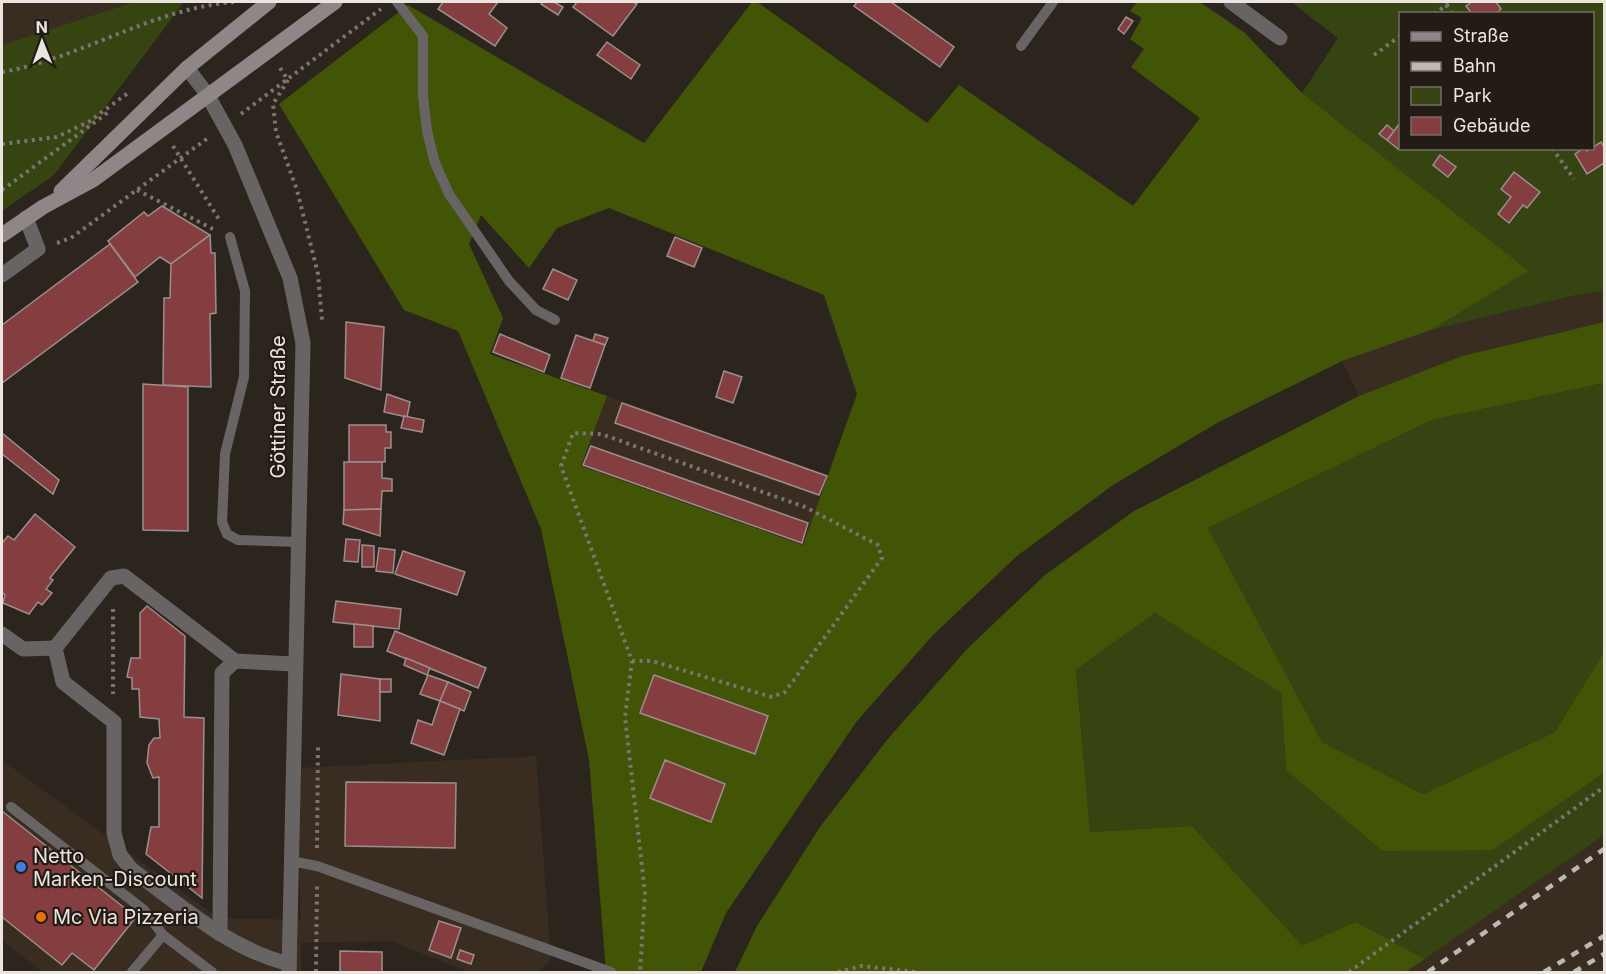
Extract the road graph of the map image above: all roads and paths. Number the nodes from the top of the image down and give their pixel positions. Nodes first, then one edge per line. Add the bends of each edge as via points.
1 (236, 2) edge
2 (269, 2) edge
3 (335, 2) edge
4 (397, 2) edge
5 (1053, 2) edge
6 (1231, 2) edge
7 (1451, 2) edge
8 (1446, 5) junction
9 (384, 7) dead end
10 (1437, 12) edge
11 (1451, 12) edge
12 (1399, 37) edge
13 (1280, 38) dead end
14 (1021, 46) dead end
15 (1374, 55) dead end
16 (187, 68) junction
17 (2, 72) edge
18 (288, 80) dead end
19 (207, 94) junction
20 (2, 144) edge
21 (1553, 150) edge
22 (1574, 180) dead end
23 (2, 190) edge
24 (137, 190) junction
25 (43, 207) junction
26 (26, 218) junction
27 (2, 235) edge
28 (230, 237) junction
29 (38, 249) junction
30 (2, 275) edge
31 (555, 320) dead end
32 (297, 542) junction
33 (111, 578) junction
34 (3, 635) edge
35 (55, 648) junction
36 (235, 661) junction
37 (632, 661) junction
38 (294, 664) junction
39 (114, 722) junction
40 (1605, 787) edge
41 (11, 807) dead end
42 (291, 861) junction
43 (163, 934) junction
44 (220, 934) junction
45 (289, 968) edge
46 (132, 972) edge
47 (212, 972) edge
48 (611, 972) edge
49 (640, 972) edge
50 (838, 972) edge
51 (916, 972) edge
52 (1349, 972) edge

1 - 17 path via 210,4 148,22 35,66
2 - 16 main road
3 - 19 main road
4 - 31 lane via 423,36 427,130 435,163 449,194 509,281 536,310
5 - 14 lane
6 - 13 street
7 - 8 path
8 - 10 path
8 - 11 path
9 - 18 path
12 - 15 path
16 - 19 street, Göttiner Straße
16 - 25 main road
19 - 25 main road via 93,180
19 - 32 street, Göttiner Straße via 235,145 290,278 303,343
20 - 23 path via 57,136 90,121 130,94
21 - 22 path
24 - 28 path
24 - 28 path via 180,156
24 - 29 path via 71,238
25 - 26 main road
26 - 27 main road
26 - 29 street
28 - 32 lane via 245,291 244,377 225,454 222,522 228,534 238,540
29 - 30 street
32 - 38 street, Göttiner Straße
33 - 35 street
33 - 36 street via 124,576
33 - 39 path
34 - 35 street via 24,650
35 - 39 street via 63,682
36 - 38 street
36 - 44 street via 222,673
37 - 37 path via 652,661 772,697 785,692 882,558 878,544 805,507 601,434 573,433 561,466
37 - 49 path via 625,717 645,892
38 - 42 street, Göttiner Straße
39 - 44 street, Göttiner Straße via 114,833 120,855 131,869
40 - 52 path
41 - 43 lane via 144,910
42 - 45 street, Göttiner Straße
42 - 48 lane via 317,866
43 - 46 lane
43 - 47 lane
44 - 45 street, Göttiner Straße
50 - 51 path via 862,966

